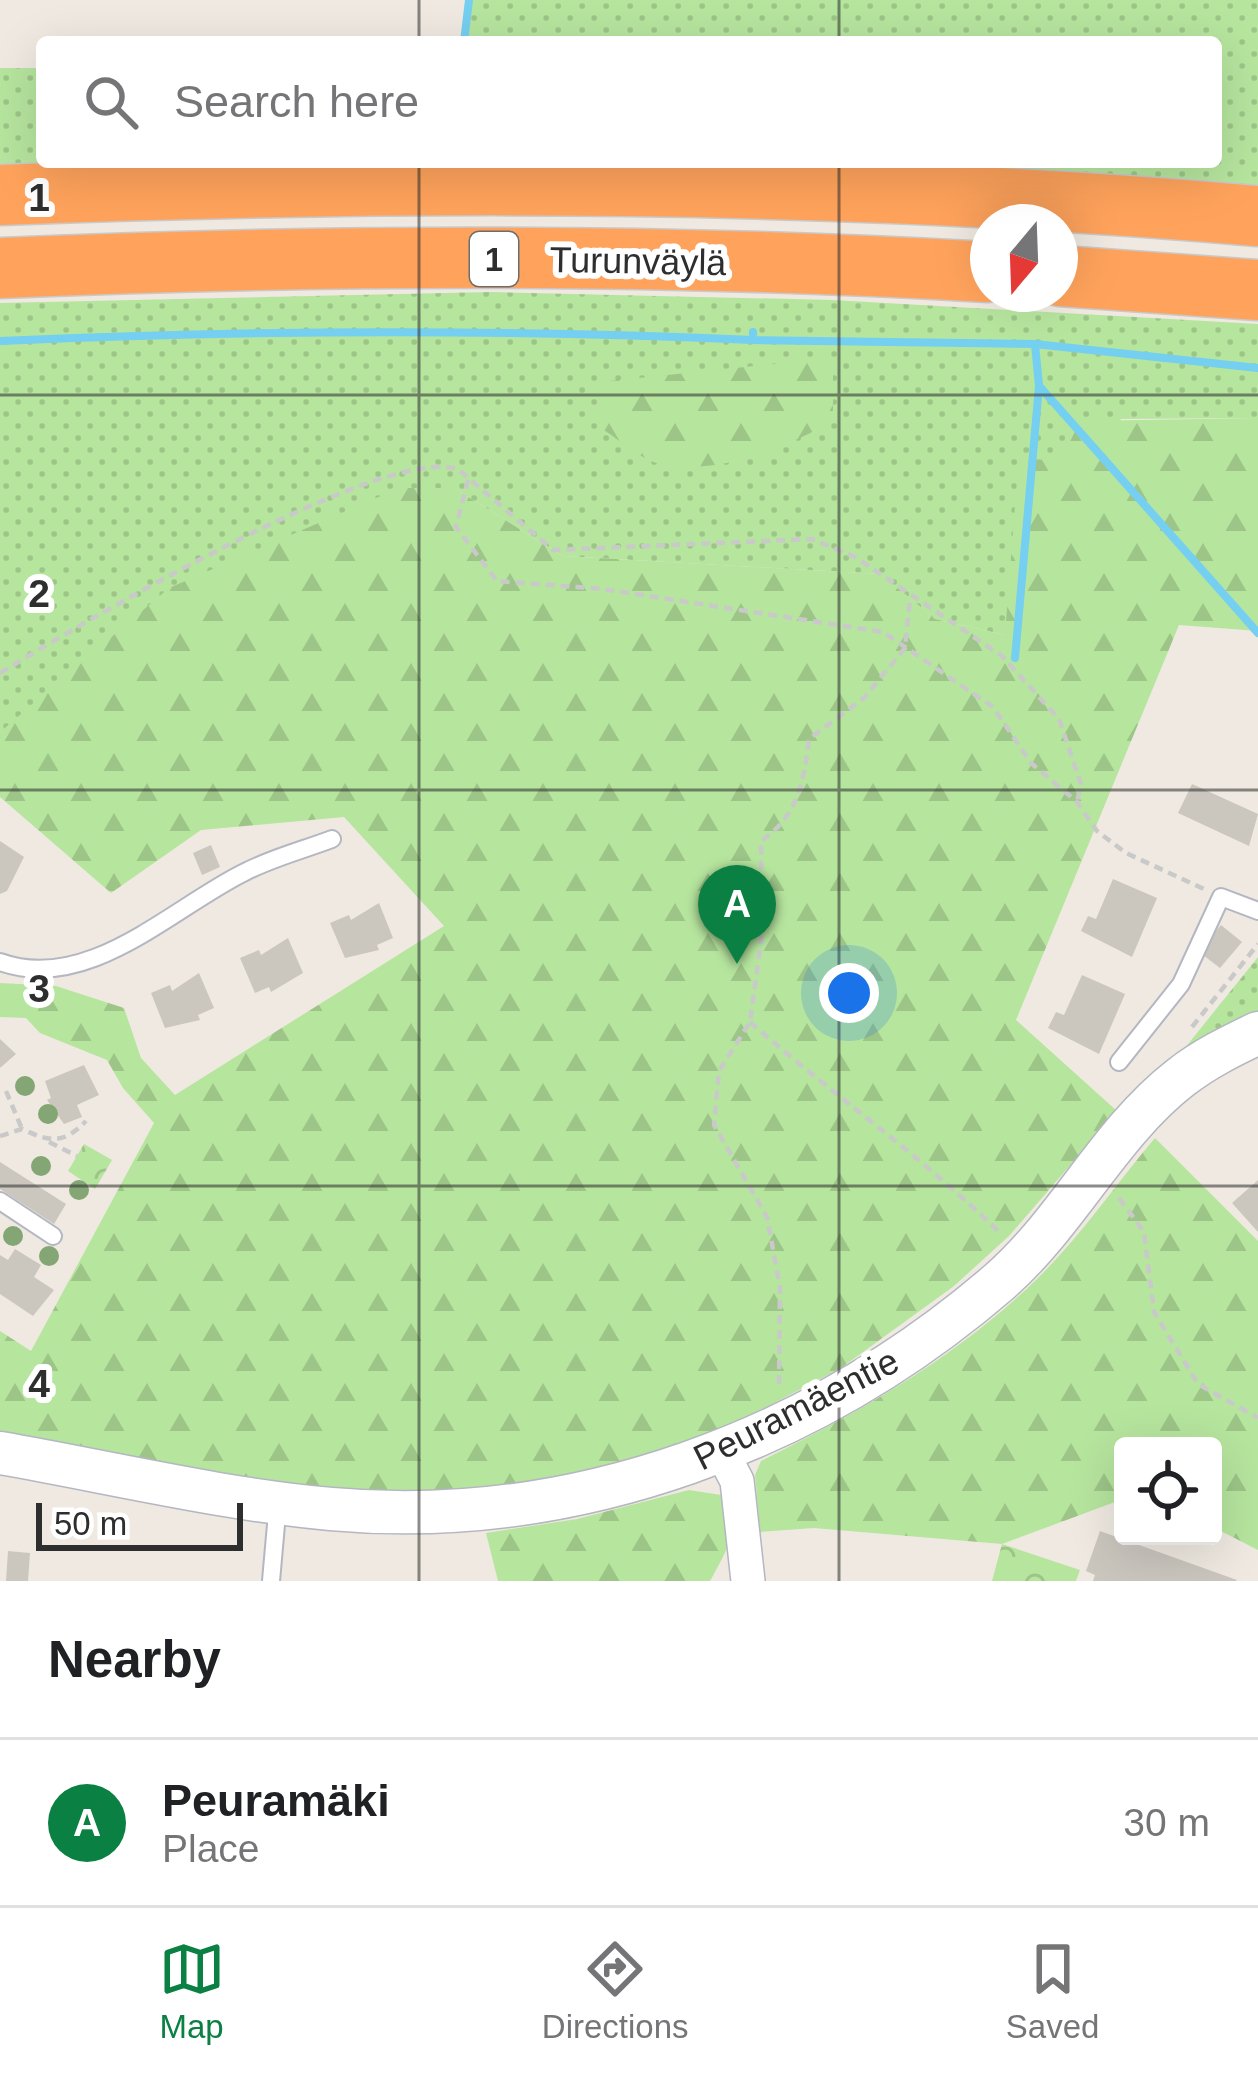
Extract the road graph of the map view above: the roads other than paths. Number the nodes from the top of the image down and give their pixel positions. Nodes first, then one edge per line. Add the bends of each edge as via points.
1 (0, 195) edge
2 (1258, 216) edge
3 (0, 268) edge
4 (970, 272) edge
5 (1078, 277) edge
6 (1258, 290) edge
7 (332, 839) dead end
8 (1258, 911) edge
9 (0, 962) edge
10 (1258, 1033) edge
11 (1119, 1062) dead end
12 (0, 1201) edge
13 (52, 1236) dead end
14 (0, 1453) edge
15 (723, 1454) junction
16 (278, 1502) junction
17 (271, 1581) edge
18 (748, 1581) edge

1 - 2 highway, Turunväylä / 1 via 291,185 724,189
3 - 4 highway, Turunväylä / 1 via 289,258
5 - 6 highway
7 - 9 lane via 245,872 89,959 44,968
8 - 11 lane via 1221,897 1181,984
10 - 15 street, Peuramäentie via 1177,1080 1004,1278 934,1336
12 - 13 lane
14 - 16 street, Peuramäentie
15 - 16 street, Peuramäentie via 501,1506 384,1511
15 - 18 street via 737,1481
16 - 17 lane

